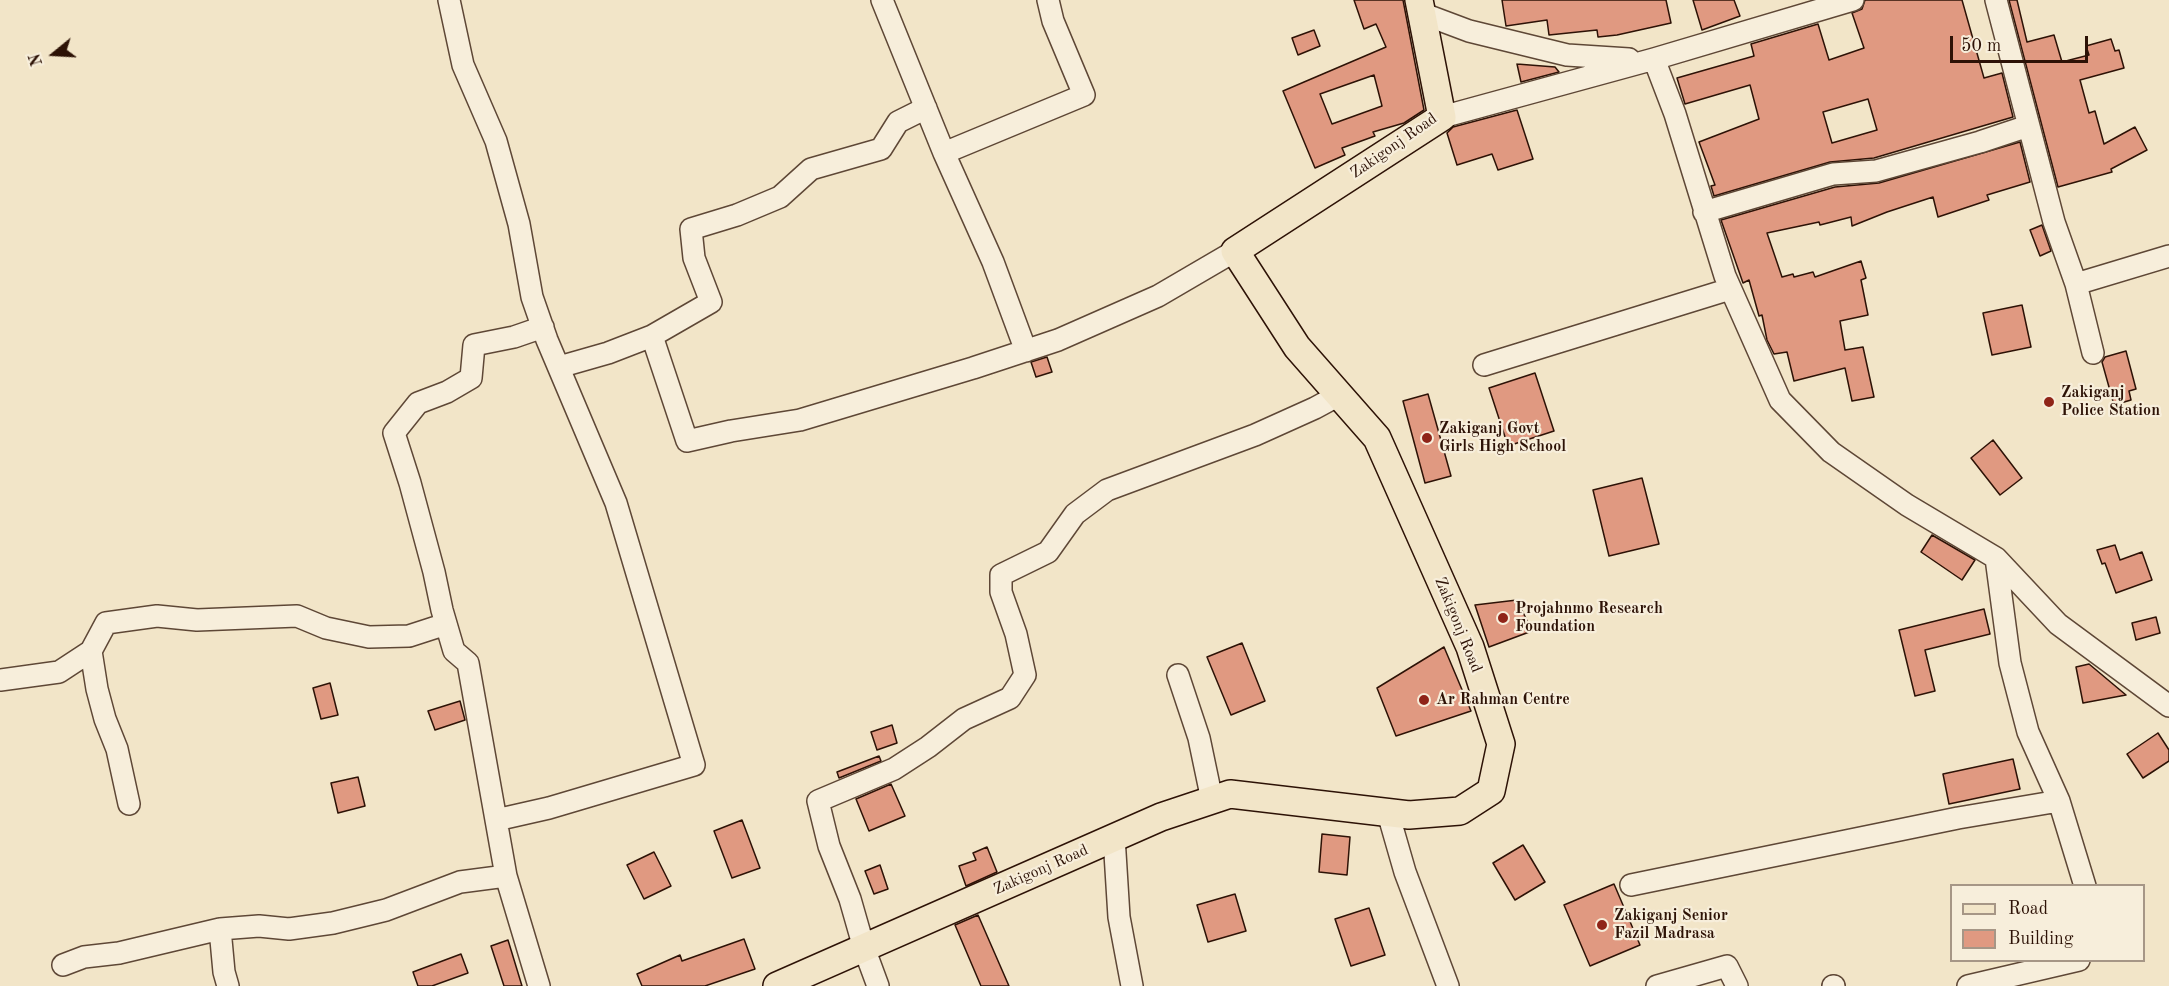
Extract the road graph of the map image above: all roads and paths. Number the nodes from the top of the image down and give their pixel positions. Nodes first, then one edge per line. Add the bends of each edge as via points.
1 (449, 0) edge
2 (882, 0) edge
3 (1048, 0) edge
4 (1853, 0) edge
5 (1996, 0) edge
6 (1420, 6) edge
7 (1654, 59) junction
8 (926, 108) junction
9 (1442, 117) junction
10 (2028, 126) junction
11 (944, 153) junction
12 (1704, 212) junction
13 (1235, 251) junction
14 (2169, 256) edge
15 (2076, 284) junction
16 (1730, 289) junction
17 (543, 327) junction
18 (652, 336) junction
19 (1026, 351) junction
20 (2093, 353) dead end
21 (1484, 365) dead end
22 (559, 367) junction
23 (1339, 395) junction
24 (1996, 558) junction
25 (446, 624) junction
26 (91, 651) junction
27 (1178, 675) dead end
28 (0, 680) edge
29 (2169, 706) edge
30 (1212, 800) junction
31 (2059, 801) junction
32 (129, 804) dead end
33 (1388, 813) junction
34 (496, 820) junction
35 (1114, 837) junction
36 (506, 876) junction
37 (2085, 884) edge
38 (1631, 885) dead end
39 (220, 929) junction
40 (864, 948) junction
41 (2070, 962) edge
42 (63, 965) dead end
43 (228, 986) edge
44 (539, 986) edge
45 (777, 986) edge
46 (878, 986) edge
47 (1131, 986) edge
48 (1448, 986) edge
49 (1657, 986) edge
50 (1737, 986) edge
51 (1968, 986) edge

1 - 17 street via 463,65 496,141 519,225 532,297
2 - 8 street
3 - 11 street via 1084,95
4 - 7 street
5 - 10 street
6 - 7 street via 1469,31 1567,55
6 - 9 main road, Zakigonj Road
7 - 9 street
7 - 12 street
8 - 11 street
8 - 18 street via 898,122 881,149 811,169 780,197 691,229 694,258 711,302
9 - 13 main road, Zakigonj Road
10 - 12 street via 1876,171 1833,174
10 - 15 street via 2054,222
11 - 19 street via 993,262
12 - 16 street
13 - 19 street via 1158,296
13 - 23 main road, Zakigonj Road via 1297,347
14 - 15 street
15 - 20 street
16 - 21 street
16 - 24 street via 1787,408 1831,452 1907,505
17 - 22 street
17 - 25 street via 474,345 471,378 418,404 394,433
18 - 19 street via 687,441 800,420
18 - 22 street
22 - 34 street via 616,503 694,765
23 - 33 main road, Zakigonj Road via 1377,438 1470,647 1501,744 1491,791 1460,811
23 - 40 street via 1255,435 1107,490 1076,514 1048,552 1001,575 1025,675 1010,698 964,719 894,769 818,801
24 - 29 street via 2058,624
24 - 31 street via 2010,663 2028,732
25 - 26 street via 409,636 369,637 326,628 297,616 197,620 157,616 106,623
25 - 34 street via 454,651 468,663
26 - 28 street via 59,672
26 - 32 street via 97,689 117,749
27 - 30 street via 1199,738
30 - 33 main road, Zakigonj Road via 1230,794
30 - 35 main road, Zakigonj Road
31 - 37 street
31 - 38 street
33 - 48 street via 1405,872
34 - 36 street
35 - 40 main road, Zakigonj Road
35 - 47 street via 1119,917
36 - 39 street via 460,882 386,910 333,923 289,929
36 - 44 street
39 - 42 street via 119,953 84,957
39 - 43 street
40 - 45 main road, Zakigonj Road
40 - 46 street
41 - 51 street
49 - 50 street via 1727,966

